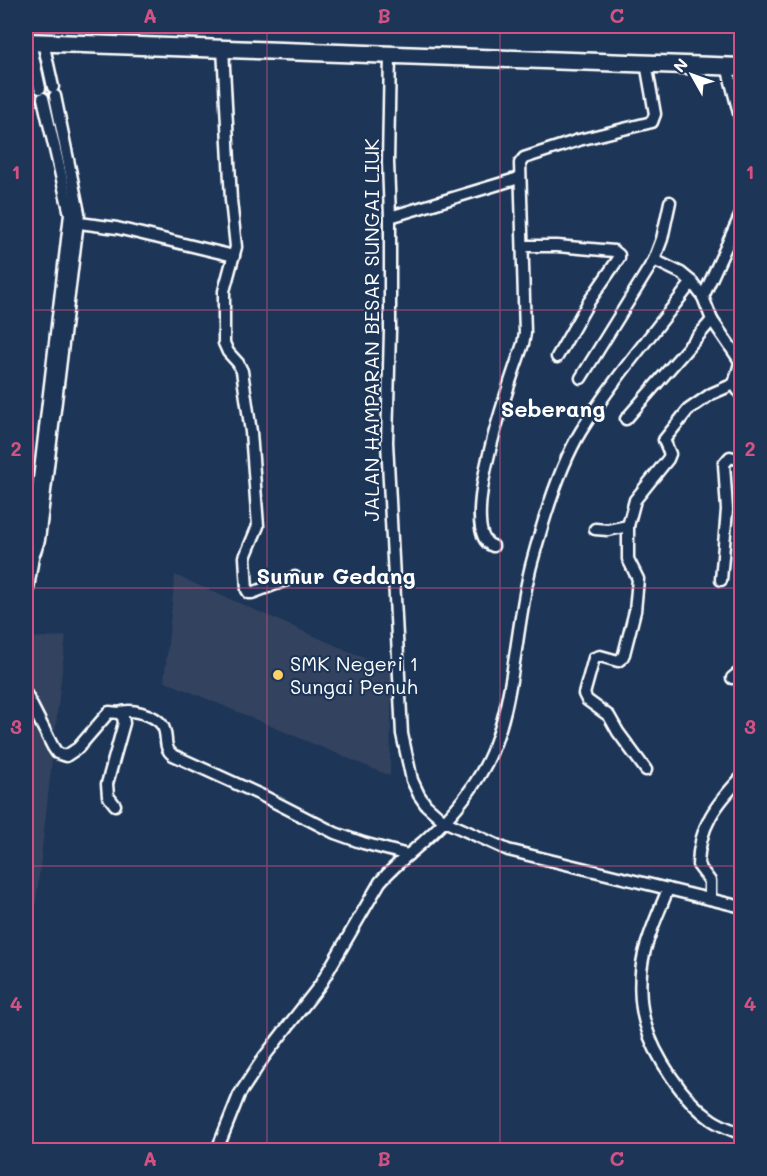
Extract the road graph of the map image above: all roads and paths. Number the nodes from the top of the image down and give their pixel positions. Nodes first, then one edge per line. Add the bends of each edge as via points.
1 (33, 42) edge
2 (224, 48) junction
3 (390, 55) junction
4 (646, 63) junction
5 (734, 67) edge
6 (741, 125) edge
7 (519, 178) junction
8 (670, 202) dead end
9 (741, 212) edge
10 (390, 217) junction
11 (74, 222) junction
12 (523, 246) junction
13 (234, 256) junction
14 (654, 260) junction
15 (692, 282) junction
16 (703, 297) junction
17 (712, 321) junction
18 (557, 357) dead end
19 (581, 378) dead end
20 (734, 384) junction
21 (741, 396) edge
22 (626, 419) dead end
23 (738, 458) edge
24 (628, 526) junction
25 (595, 529) dead end
26 (493, 546) dead end
27 (295, 578) dead end
28 (721, 580) dead end
29 (26, 601) edge
30 (741, 670) edge
31 (732, 678) dead end
32 (26, 694) edge
33 (119, 713) junction
34 (646, 770) dead end
35 (741, 777) edge
36 (115, 805) dead end
37 (444, 821) junction
38 (408, 855) junction
39 (668, 889) junction
40 (710, 899) junction
41 (741, 907) edge
42 (741, 1134) edge
43 (216, 1150) edge

1 - 2 highway
1 - 11 street via 41,93
1 - 11 street via 54,91 77,199
2 - 3 highway
2 - 13 street
3 - 4 highway
3 - 10 street, JALAN HAMPARAN BESAR SUNGAI LIUK
4 - 5 highway
4 - 7 street via 655,114 652,122 524,158 519,163
5 - 6 street
7 - 10 street
7 - 12 street
8 - 14 street
9 - 16 street
10 - 37 street, JALAN HAMPARAN BESAR SUNGAI LIUK via 387,442 402,734 419,795
11 - 13 street
11 - 29 street
12 - 18 street via 614,251 619,255
12 - 26 street via 524,338 496,422 480,494 483,538
13 - 27 street via 224,291 224,343 242,371 258,526 245,557 247,591 252,593
14 - 15 street
14 - 19 street
15 - 16 street
15 - 37 street via 580,432 531,564 502,721 493,749 482,772
16 - 17 street
17 - 20 street via 740,363
17 - 22 street
20 - 21 street
20 - 24 street via 688,410 664,440 670,454 635,500
23 - 28 street via 724,464 727,510
24 - 25 street
24 - 34 street via 628,559 638,579 624,654 618,660 594,658 584,694 609,716
30 - 31 street
32 - 33 street via 53,747 62,756 78,748 109,712
33 - 36 street via 124,723 106,791
33 - 38 street via 134,710 158,722 173,755 335,833
35 - 40 street via 713,811 700,841 698,865 710,881
37 - 38 street
37 - 39 street, JALAN HAMPARAN BESAR SUNGAI LIUK via 508,850
38 - 43 street via 380,882 320,985 252,1074
39 - 40 street, JALAN HAMPARAN BESAR SUNGAI LIUK
39 - 42 street via 644,953 644,1022 682,1091 703,1113
40 - 41 street, JALAN HAMPARAN BESAR SUNGAI LIUK

